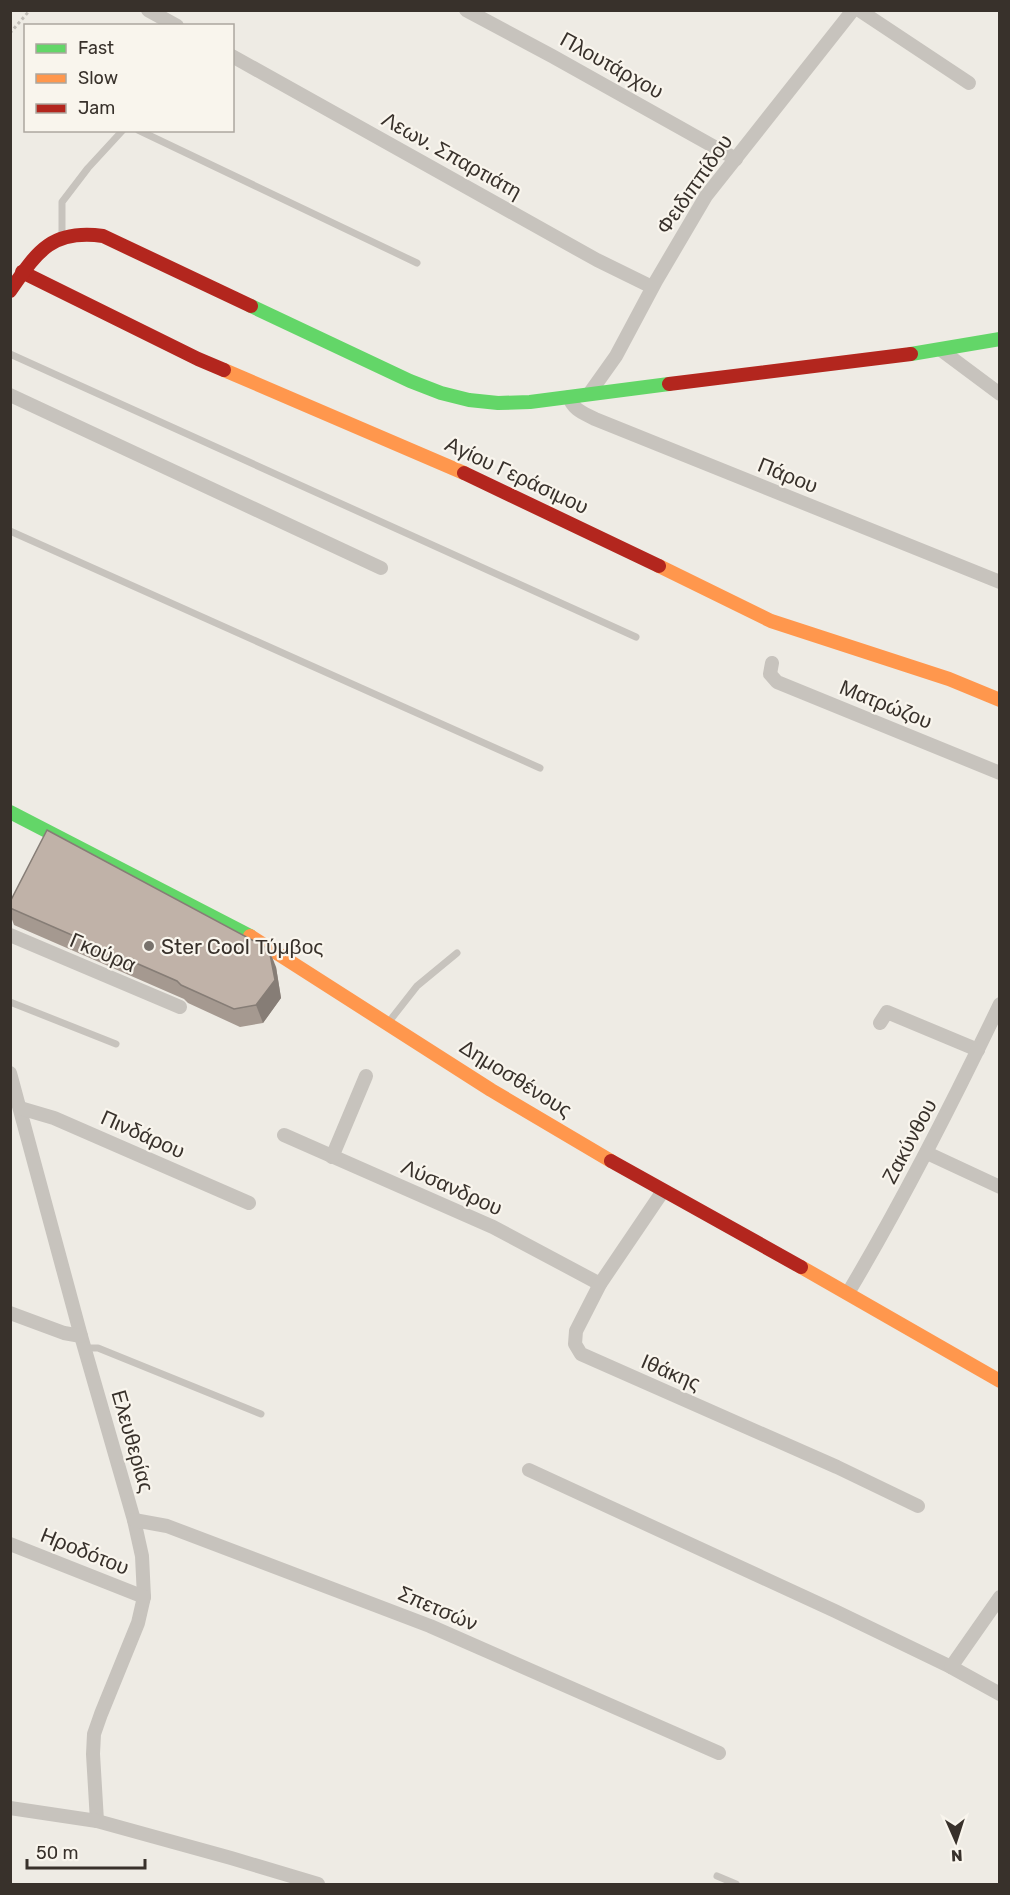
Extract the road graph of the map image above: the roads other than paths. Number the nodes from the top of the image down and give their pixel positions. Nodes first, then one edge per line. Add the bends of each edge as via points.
1 (148, 10) edge
2 (466, 10) edge
3 (860, 10) edge
4 (852, 11) edge
5 (173, 24) edge
6 (234, 57) edge
7 (969, 82) dead end
8 (121, 132) edge
9 (142, 132) edge
10 (736, 159) junction
11 (63, 238) junction
12 (417, 262) dead end
13 (15, 281) edge
14 (652, 287) junction
15 (999, 339) edge
16 (941, 350) junction
17 (10, 354) edge
18 (999, 393) edge
19 (589, 394) junction
20 (10, 395) edge
21 (569, 397) junction
22 (10, 531) edge
23 (381, 568) dead end
24 (999, 582) edge
25 (636, 637) dead end
26 (771, 663) dead end
27 (999, 700) edge
28 (540, 768) dead end
29 (999, 773) edge
30 (10, 812) edge
31 (10, 935) edge
32 (458, 953) dead end
33 (10, 1002) edge
34 (999, 1004) edge
35 (180, 1007) dead end
36 (388, 1023) junction
37 (880, 1023) dead end
38 (116, 1044) dead end
39 (978, 1050) junction
40 (10, 1073) edge
41 (366, 1076) dead end
42 (20, 1108) junction
43 (284, 1135) dead end
44 (927, 1153) junction
45 (332, 1157) junction
46 (999, 1187) edge
47 (663, 1191) junction
48 (249, 1203) dead end
49 (600, 1284) junction
50 (848, 1293) junction
51 (10, 1313) edge
52 (82, 1342) junction
53 (999, 1381) edge
54 (261, 1414) dead end
55 (529, 1470) dead end
56 (918, 1506) dead end
57 (134, 1520) junction
58 (10, 1544) edge
59 (144, 1597) junction
60 (999, 1597) edge
61 (951, 1667) junction
62 (999, 1694) edge
63 (719, 1753) dead end
64 (10, 1808) edge
65 (97, 1821) junction
66 (717, 1876) dead end
67 (318, 1884) edge
68 (736, 1884) edge

1 - 5 street
2 - 10 street, Πλουτάρχου
3 - 7 street
4 - 10 street, Φειδιππίδου
6 - 14 street, Λεων. Σπαρτιάτη
8 - 11 lane via 61,203
9 - 12 lane
10 - 14 street, Φειδιππίδου via 706,196
11 - 13 street via 41,250
11 - 21 street via 89,234 112,239 453,398 500,403
13 - 27 street, Αγίου Γεράσιμου via 86,306 198,359 468,475 771,621 949,679
14 - 19 street, Φειδιππίδου via 616,356
15 - 16 street
16 - 18 street
16 - 19 street
17 - 25 lane
19 - 21 street
20 - 23 street
21 - 24 street, Πάρου via 578,410 595,419
22 - 28 lane
26 - 29 street, Ματρώζου via 770,674 777,682
30 - 36 street, Δημοσθένους via 259,941
31 - 35 street, Γκούρα
32 - 36 lane via 417,986
33 - 38 lane
34 - 39 street, Ζακύνθου
36 - 47 street, Δημοσθένους via 491,1090
37 - 39 street via 887,1012
39 - 44 street, Ζακύνθου
40 - 42 street, Ελευθερίας
41 - 45 street
42 - 48 street, Πινδάρου via 54,1118
42 - 52 street, Ελευθερίας
43 - 45 street, Λύσανδρου
44 - 46 street
44 - 50 street, Ζακύνθου
45 - 49 street, Λύσανδρου via 494,1227
47 - 49 street, Ιθάκης
47 - 50 street, Δημοσθένους
49 - 56 street, Ιθάκης via 576,1331 575,1344 581,1354
50 - 53 street, Δημοσθένους
51 - 52 street
52 - 54 lane
52 - 57 street, Ελευθερίας
55 - 61 street
57 - 59 street, Ελευθερίας via 142,1556
57 - 63 street, Σπετσών via 167,1526 430,1626
58 - 59 street, Ηροδότου
59 - 65 street, Ελευθερίας via 138,1623 94,1734
60 - 61 street
61 - 62 street
64 - 65 street
65 - 67 street
66 - 68 lane

